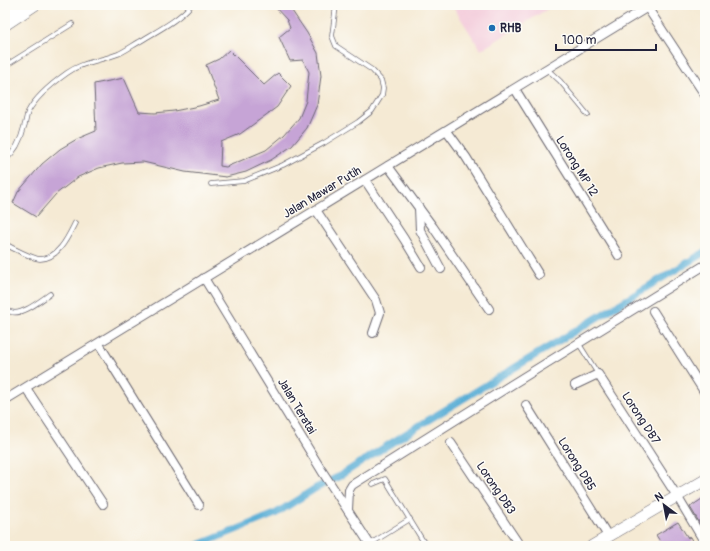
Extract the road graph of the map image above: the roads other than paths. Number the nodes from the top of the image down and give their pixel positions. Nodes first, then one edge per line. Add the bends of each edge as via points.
1 (19, 5) edge
2 (35, 5) edge
3 (191, 5) edge
4 (336, 5) edge
5 (649, 6) edge
6 (5, 14) edge
7 (72, 24) dead end
8 (5, 25) edge
9 (5, 66) edge
10 (547, 69) junction
11 (514, 89) junction
12 (705, 94) edge
13 (588, 115) dead end
14 (447, 130) junction
15 (5, 160) edge
16 (388, 166) junction
17 (365, 180) junction
18 (211, 184) dead end
19 (419, 208) junction
20 (316, 210) junction
21 (75, 223) dead end
22 (5, 244) edge
23 (618, 256) dead end
24 (705, 265) edge
25 (421, 267) dead end
26 (440, 269) dead end
27 (538, 275) dead end
28 (204, 278) junction
29 (50, 294) dead end
30 (5, 309) edge
31 (489, 309) dead end
32 (653, 311) dead end
33 (373, 333) dead end
34 (99, 344) junction
35 (579, 344) junction
36 (598, 374) junction
37 (576, 385) dead end
38 (26, 388) junction
39 (705, 393) edge
40 (5, 400) edge
41 (526, 406) dead end
42 (451, 443) dead end
43 (705, 480) edge
44 (373, 484) dead end
45 (677, 496) junction
46 (103, 504) dead end
47 (199, 505) dead end
48 (348, 510) junction
49 (410, 519) junction
50 (608, 536) junction
51 (705, 542) edge
52 (371, 545) edge
53 (426, 546) edge
54 (520, 546) edge
55 (592, 546) edge

1 - 6 street
2 - 8 street
3 - 15 lane via 164,26 119,54 79,66 57,82 35,101 28,113 17,147
4 - 18 lane via 332,36 336,46 372,70 381,80 382,95 372,111 358,122 283,165 244,181
5 - 10 street, Jalan Mawar Putih
5 - 12 street
7 - 9 lane
10 - 11 street, Jalan Mawar Putih
10 - 13 lane
11 - 14 street, Jalan Mawar Putih
11 - 23 street, Lorong MP 12
14 - 16 street, Jalan Mawar Putih
14 - 27 street via 471,164
16 - 17 street, Jalan Mawar Putih
16 - 19 street
17 - 20 street, Jalan Mawar Putih
17 - 25 street
19 - 26 street via 420,230
19 - 31 street
20 - 28 street, Jalan Mawar Putih
20 - 33 street via 376,300 380,313
21 - 22 lane via 66,240 50,257 38,260
24 - 35 street
28 - 34 street, Jalan Mawar Putih
28 - 48 street, Jalan Teratai
29 - 30 lane via 18,313 11,313
32 - 39 street
34 - 38 street, Jalan Mawar Putih
34 - 47 street
35 - 36 lane
35 - 48 street via 352,485 349,490
36 - 37 street
36 - 45 street, Lorong DB7
38 - 40 street, Jalan Mawar Putih
38 - 46 street
41 - 50 street, Lorong DB5
42 - 54 street, Lorong DB3
43 - 45 street
44 - 49 lane via 385,479
45 - 50 street
45 - 51 street, Lorong DB7
48 - 52 street, Jalan Teratai
49 - 52 lane
49 - 53 lane
50 - 55 street

